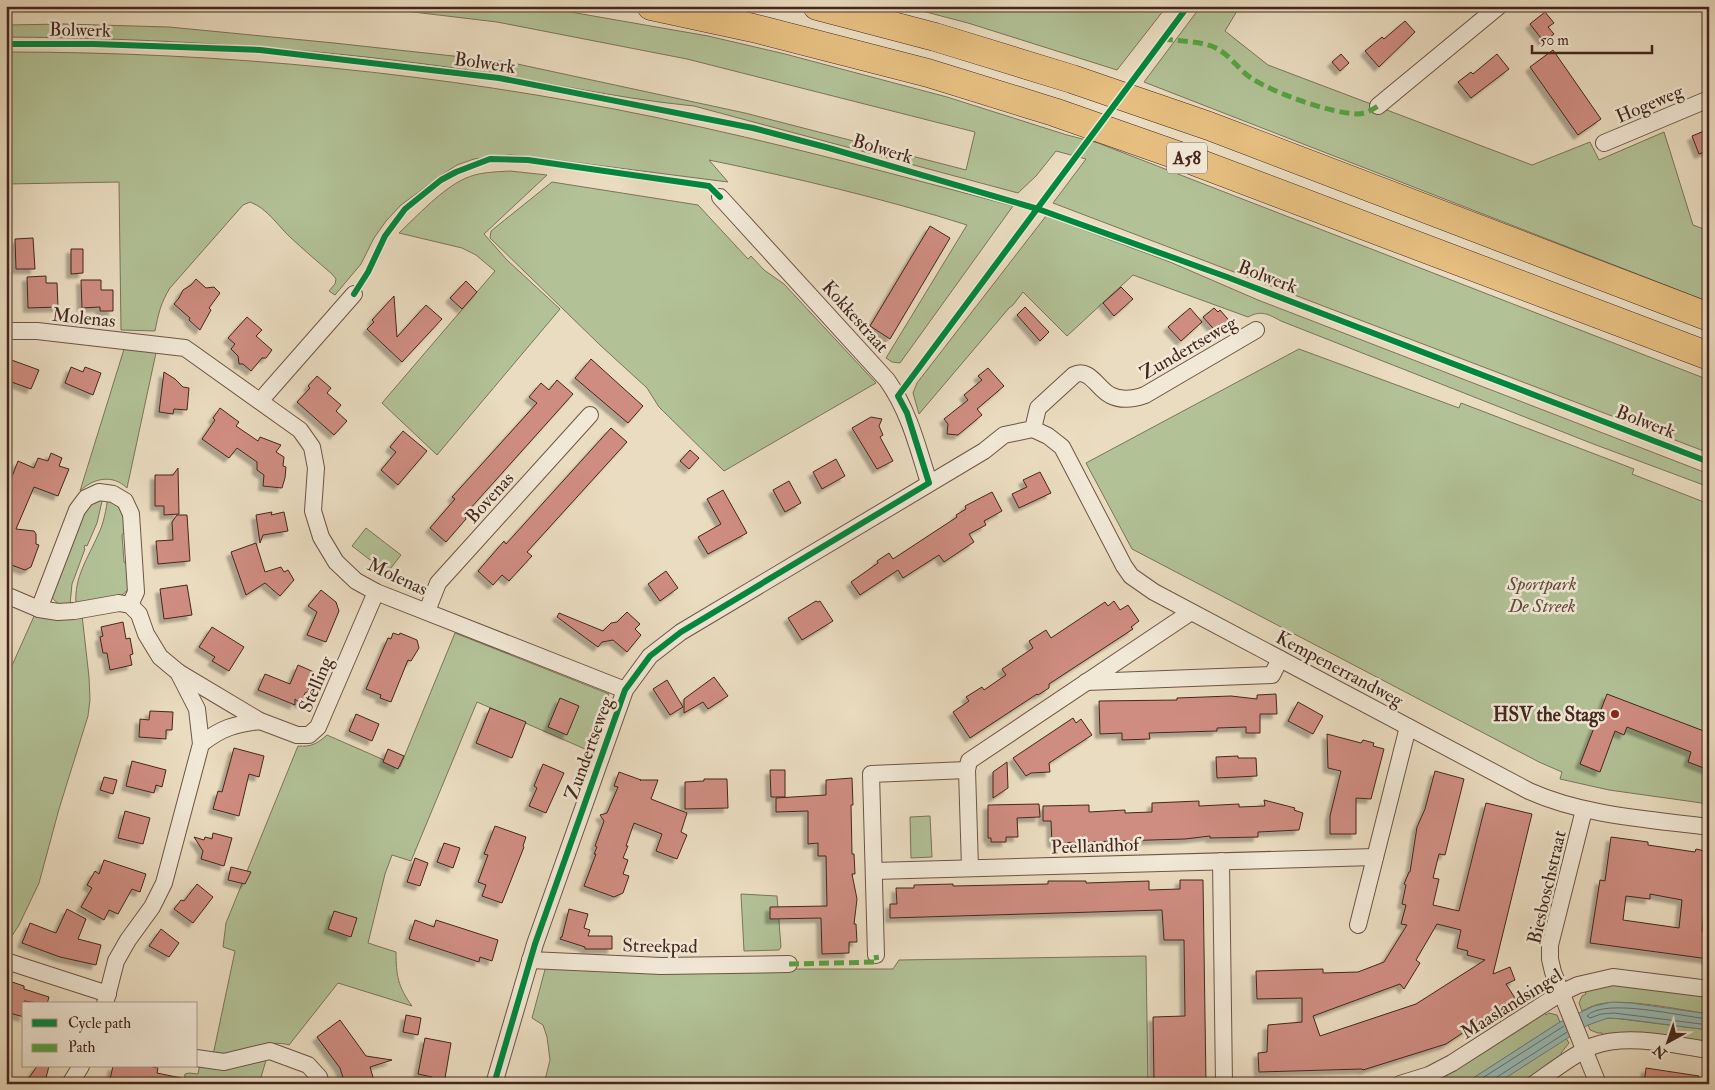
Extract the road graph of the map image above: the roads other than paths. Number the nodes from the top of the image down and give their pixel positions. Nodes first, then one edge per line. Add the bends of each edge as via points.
1 (651, 6) edge
2 (817, 6) edge
3 (1499, 6) edge
4 (1709, 99) edge
5 (1378, 106) dead end
6 (1604, 143) dead end
7 (720, 197) dead end
8 (354, 294) dead end
9 (1709, 318) edge
10 (1256, 330) dead end
11 (6, 332) edge
12 (1709, 356) edge
13 (260, 401) junction
14 (590, 415) dead end
15 (1033, 429) junction
16 (929, 483) junction
17 (376, 592) junction
18 (6, 595) edge
19 (130, 605) junction
20 (39, 609) junction
21 (427, 611) junction
22 (1191, 612) junction
23 (1280, 659) junction
24 (178, 672) junction
25 (1086, 682) junction
26 (625, 690) junction
27 (260, 720) junction
28 (1408, 727) junction
29 (201, 744) junction
30 (967, 770) junction
31 (1584, 810) junction
32 (1709, 828) edge
33 (1375, 857) junction
34 (1221, 861) junction
35 (970, 868) junction
36 (874, 871) junction
37 (1358, 925) dead end
38 (876, 955) dead end
39 (530, 960) junction
40 (6, 961) edge
41 (789, 964) dead end
42 (1709, 989) edge
43 (1561, 993) junction
44 (107, 999) edge
45 (1582, 1044) junction
46 (1709, 1050) edge
47 (198, 1058) edge
48 (80, 1068) edge
49 (70, 1084) edge
50 (321, 1084) edge
51 (494, 1084) edge
52 (1224, 1084) edge
53 (1400, 1084) edge
54 (1534, 1084) edge
55 (1598, 1084) edge

1 - 12 highway, A58 via 753,28 928,73 1054,112 1188,159
2 - 9 highway, A58 via 935,37 1090,85 1218,130
3 - 5 street
4 - 6 street, Hogeweg
7 - 16 street, Kokkestraat via 893,388 907,413
8 - 13 street
10 - 15 street, Zundertseweg via 1136,398 1109,394 1084,373 1078,373 1038,408
11 - 13 street, Molenas via 37,331 185,348
13 - 17 street, Molenas via 300,430 312,447 316,468 313,511 321,537 336,562 356,581
14 - 21 street, Bovenas via 438,584
15 - 16 street, Zundertseweg via 1004,435 984,451
15 - 22 street, Kempenerrandweg via 1062,447 1131,576
16 - 26 street, Zundertseweg via 681,632 650,656
17 - 21 street, Molenas
17 - 27 street, Stelling via 318,727 309,735 297,736
18 - 20 street
19 - 20 street via 119,603 58,612
19 - 20 street via 136,592 131,514 125,501 113,494 99,492 86,498 77,510
19 - 24 street, Stelling via 139,614 160,657
21 - 26 street, Molenas
22 - 23 street, Kempenerrandweg
22 - 25 street
23 - 25 street via 1272,676
23 - 28 street, Kempenerrandweg
24 - 27 street, Stelling
24 - 29 street, Stelling via 197,710
25 - 30 street via 976,756
26 - 39 street, Zundertseweg
27 - 29 street via 234,724 214,733
28 - 31 street, Kempenerrandweg via 1529,791
28 - 33 street
29 - 44 street via 164,883 116,961
30 - 35 street
30 - 36 street via 871,774
31 - 32 street, Kempenerrandweg
31 - 43 street, Biesboschstraat via 1550,945 1551,966
33 - 34 street, Peellandhof
33 - 37 street
34 - 35 street, Peellandhof
34 - 52 street
35 - 36 street, Peellandhof
36 - 38 street
39 - 41 street, Streekpad via 661,966
39 - 51 street, Zundertseweg
40 - 44 street
42 - 43 street, Maaslandsingel via 1614,977 1578,985
43 - 45 street, Biesboschstraat
43 - 53 street, Maaslandsingel via 1452,1063 1429,1075
45 - 46 street via 1639,1040
45 - 54 street
45 - 55 street, Biesboschstraat
47 - 50 street via 224,1062 270,1051 308,1065
48 - 49 street

